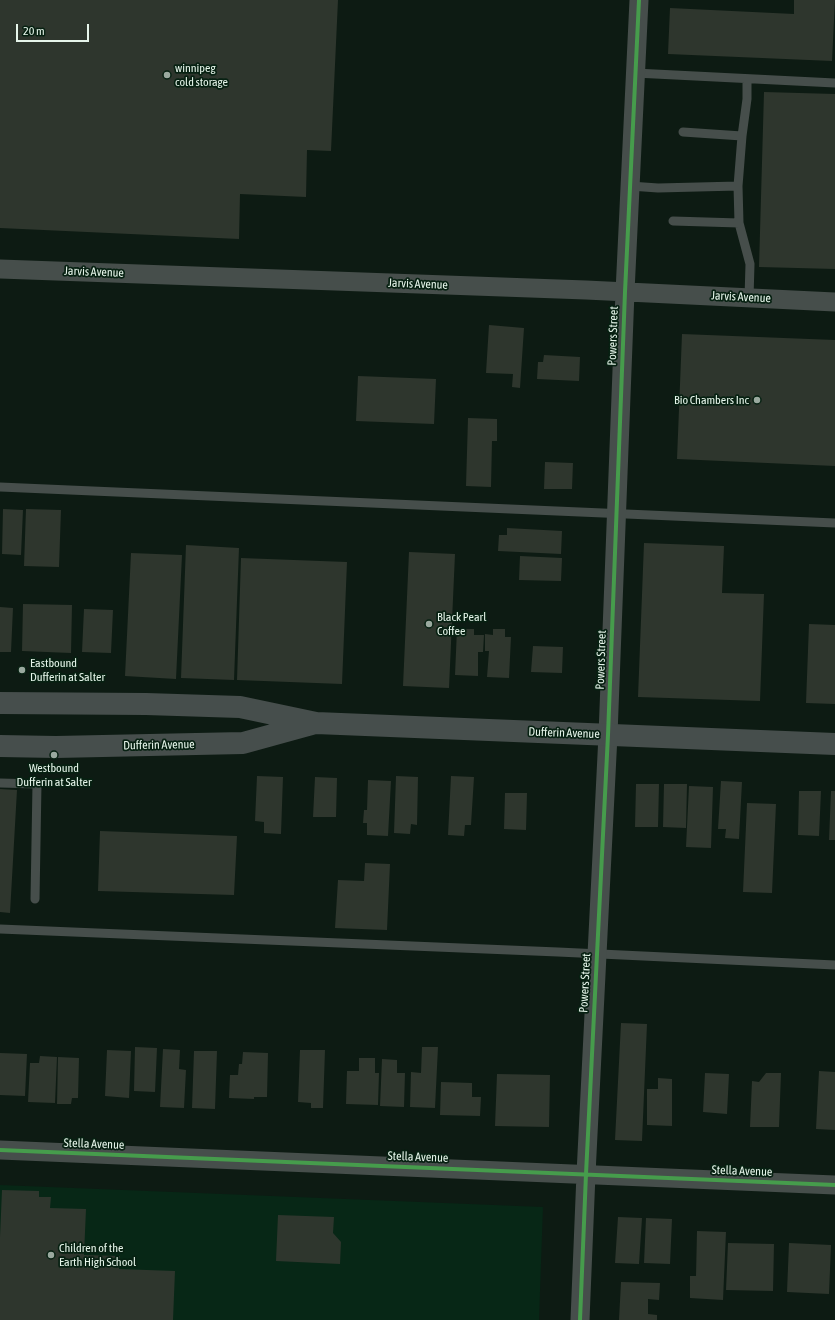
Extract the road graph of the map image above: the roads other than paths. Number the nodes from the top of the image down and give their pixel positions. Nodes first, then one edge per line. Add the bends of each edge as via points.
1 (639, 0) edge
2 (635, 73) junction
3 (747, 80) junction
4 (835, 83) edge
5 (683, 132) dead end
6 (742, 136) junction
7 (630, 186) junction
8 (738, 186) junction
9 (672, 221) dead end
10 (739, 223) junction
11 (0, 269) edge
12 (625, 292) junction
13 (749, 298) junction
14 (835, 302) edge
15 (0, 487) edge
16 (616, 514) junction
17 (835, 523) edge
18 (0, 703) edge
19 (316, 723) junction
20 (608, 735) junction
21 (835, 744) edge
22 (0, 746) edge
23 (0, 783) edge
24 (35, 899) dead end
25 (0, 929) edge
26 (597, 954) junction
27 (835, 965) edge
28 (0, 1150) edge
29 (586, 1174) junction
30 (835, 1185) edge
31 (580, 1320) edge

1 - 2 street, Powers Street
2 - 3 lane
2 - 7 street, Powers Street
3 - 4 lane
3 - 6 lane
5 - 6 lane
6 - 8 lane
7 - 8 lane
7 - 12 street, Powers Street
8 - 10 lane
9 - 10 lane
10 - 13 lane via 750,264
11 - 12 street, Jarvis Avenue
12 - 13 street, Jarvis Avenue
12 - 16 street, Powers Street
13 - 14 street, Jarvis Avenue
15 - 16 lane
16 - 17 lane
16 - 20 street, Powers Street
18 - 19 main road, Dufferin Avenue via 240,707
19 - 20 main road, Dufferin Avenue
19 - 22 main road, Dufferin Avenue via 243,743
20 - 21 main road, Dufferin Avenue
20 - 26 street, Powers Street
23 - 24 lane via 37,784
25 - 26 lane
26 - 27 lane
26 - 29 street, Powers Street
28 - 29 street, Stella Avenue
29 - 30 street, Stella Avenue
29 - 31 street, Powers Street

